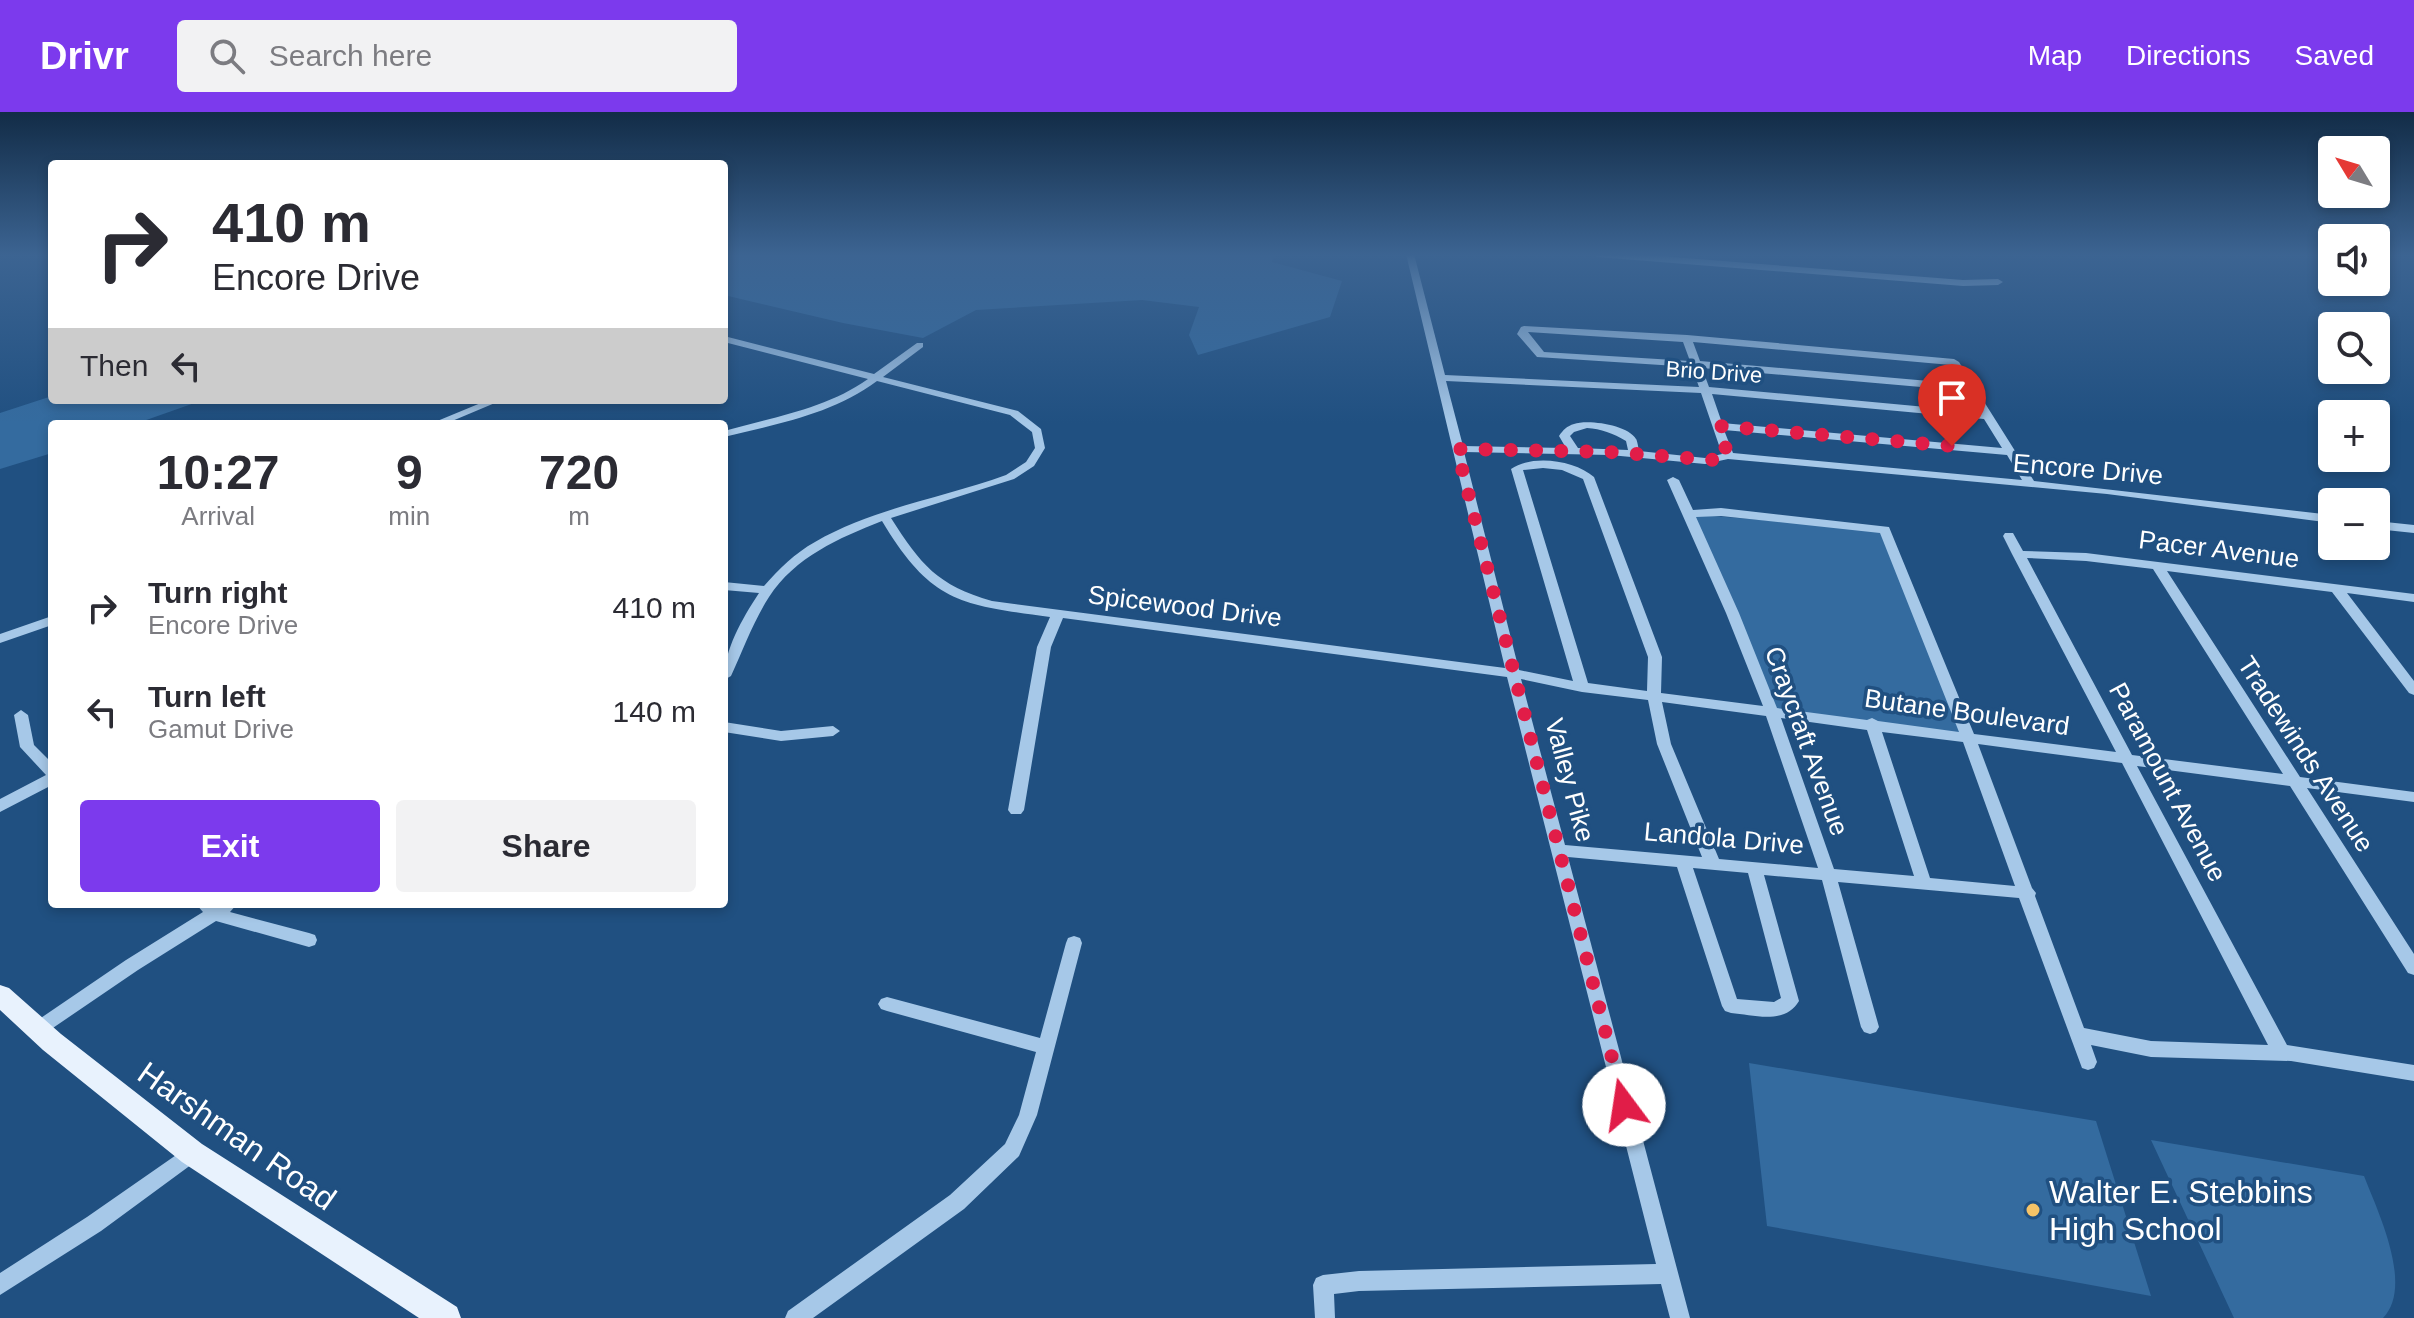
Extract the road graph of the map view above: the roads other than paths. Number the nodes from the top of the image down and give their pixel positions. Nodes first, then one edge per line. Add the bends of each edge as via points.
1 (1423, 310) edge
2 (1687, 338) junction
3 (728, 340) edge
4 (920, 345) dead end
5 (1695, 364) junction
6 (877, 378) junction
7 (1439, 378) junction
8 (1970, 388) junction
9 (1704, 390) junction
10 (487, 404) edge
11 (1986, 416) junction
12 (445, 420) edge
13 (1719, 426) junction
14 (728, 433) edge
15 (1457, 449) junction
16 (1574, 451) junction
17 (2011, 452) junction
18 (1634, 453) junction
19 (1728, 456) junction
20 (1673, 480) dead end
21 (2031, 485) junction
22 (1689, 514) junction
23 (2318, 517) edge
24 (886, 519) junction
25 (2390, 526) edge
26 (2414, 529) edge
27 (2009, 536) dead end
28 (2018, 554) junction
29 (2157, 565) junction
30 (728, 586) edge
31 (2335, 587) junction
32 (767, 590) junction
33 (2414, 598) edge
34 (1058, 614) junction
35 (48, 621) edge
36 (0, 639) edge
37 (728, 668) edge
38 (1513, 673) junction
39 (1582, 687) junction
40 (2414, 690) edge
41 (1654, 695) junction
42 (1771, 710) junction
43 (21, 715) dead end
44 (1872, 723) junction
45 (728, 728) edge
46 (833, 731) dead end
47 (1965, 736) junction
48 (2126, 758) junction
49 (48, 771) edge
50 (48, 777) edge
51 (2295, 781) junction
52 (2414, 797) edge
53 (0, 806) edge
54 (1016, 810) dead end
55 (1559, 850) junction
56 (1683, 861) junction
57 (1713, 864) junction
58 (1754, 868) junction
59 (1826, 874) junction
60 (1924, 883) junction
61 (2028, 893) junction
62 (215, 908) edge
63 (219, 908) edge
64 (309, 940) dead end
65 (1074, 943) dead end
66 (2414, 968) edge
67 (0, 995) edge
68 (887, 1004) dead end
69 (1870, 1027) dead end
70 (38, 1029) junction
71 (2079, 1035) junction
72 (1046, 1047) junction
73 (2281, 1052) junction
74 (2088, 1062) dead end
75 (2414, 1073) edge
76 (192, 1153) junction
77 (1668, 1274) junction
78 (0, 1285) edge
79 (446, 1318) edge
80 (795, 1318) edge
81 (1325, 1318) edge
82 (1680, 1318) edge

1 - 7 street, Valley Pike
2 - 5 street
2 - 5 street via 1524,329 1524,338 1541,355
2 - 8 street via 1954,362
3 - 6 street
4 - 6 street
5 - 8 street
5 - 9 street
6 - 14 street via 834,403
6 - 24 street via 1014,413 1040,438 1036,457 1010,477
7 - 9 street, Brio Drive
7 - 15 street, Valley Pike
8 - 11 street
9 - 11 street, Brio Drive
9 - 13 street
10 - 12 street
11 - 17 street
13 - 17 street
13 - 19 street
15 - 16 street, Encore Drive
15 - 38 street, Valley Pike
16 - 18 street, Encore Drive
16 - 18 street via 1566,431 1594,426 1626,435
17 - 21 street
18 - 19 street, Encore Drive via 1705,461
19 - 21 street, Encore Drive
20 - 22 street, Craycraft Avenue
21 - 23 street, Encore Drive
22 - 42 street, Craycraft Avenue
22 - 47 street via 1721,512 1885,530
24 - 32 street via 818,546
24 - 34 street, Spicewood Drive via 929,578 949,592 991,605
25 - 26 street
27 - 28 street, Paramount Avenue
28 - 29 street, Pacer Avenue
28 - 48 street, Paramount Avenue
29 - 31 street, Pacer Avenue
29 - 51 street, Tradewinds Avenue
30 - 32 street
31 - 33 street, Pacer Avenue
31 - 40 street
32 - 37 street
34 - 38 street, Spicewood Drive
34 - 54 street via 1044,647
35 - 36 street
38 - 39 street, Butane Boulevard
38 - 55 street, Valley Pike
39 - 41 street, Butane Boulevard
39 - 41 street via 1517,469 1526,465 1585,474 1655,657
41 - 42 street, Butane Boulevard
41 - 57 street via 1664,744
42 - 44 street, Butane Boulevard
42 - 59 street, Craycraft Avenue
43 - 49 street via 27,747
44 - 47 street, Butane Boulevard
44 - 60 street
45 - 46 street via 781,736
47 - 48 street, Butane Boulevard
47 - 61 street
48 - 51 street, Butane Boulevard
48 - 73 street, Paramount Avenue
50 - 53 street
51 - 52 street, Butane Boulevard
51 - 66 street, Tradewinds Avenue
55 - 56 street, Landola Drive
55 - 77 street, Valley Pike
56 - 57 street, Landola Drive
56 - 58 street via 1731,1006 1776,1010 1790,1001
57 - 58 street, Landola Drive
58 - 59 street, Landola Drive
59 - 60 street, Landola Drive
59 - 69 street, Craycraft Avenue
60 - 61 street, Landola Drive
61 - 71 street
62 - 70 street
63 - 64 street
65 - 72 street
67 - 70 main road, Harshman Road
68 - 72 street
70 - 76 main road, Harshman Road
71 - 73 street via 2151,1049
71 - 74 street
72 - 80 street via 1028,1115 1012,1150 957,1202
73 - 75 street
76 - 78 street
76 - 79 main road, Harshman Road
77 - 81 street via 1323,1285
77 - 82 street, Valley Pike

